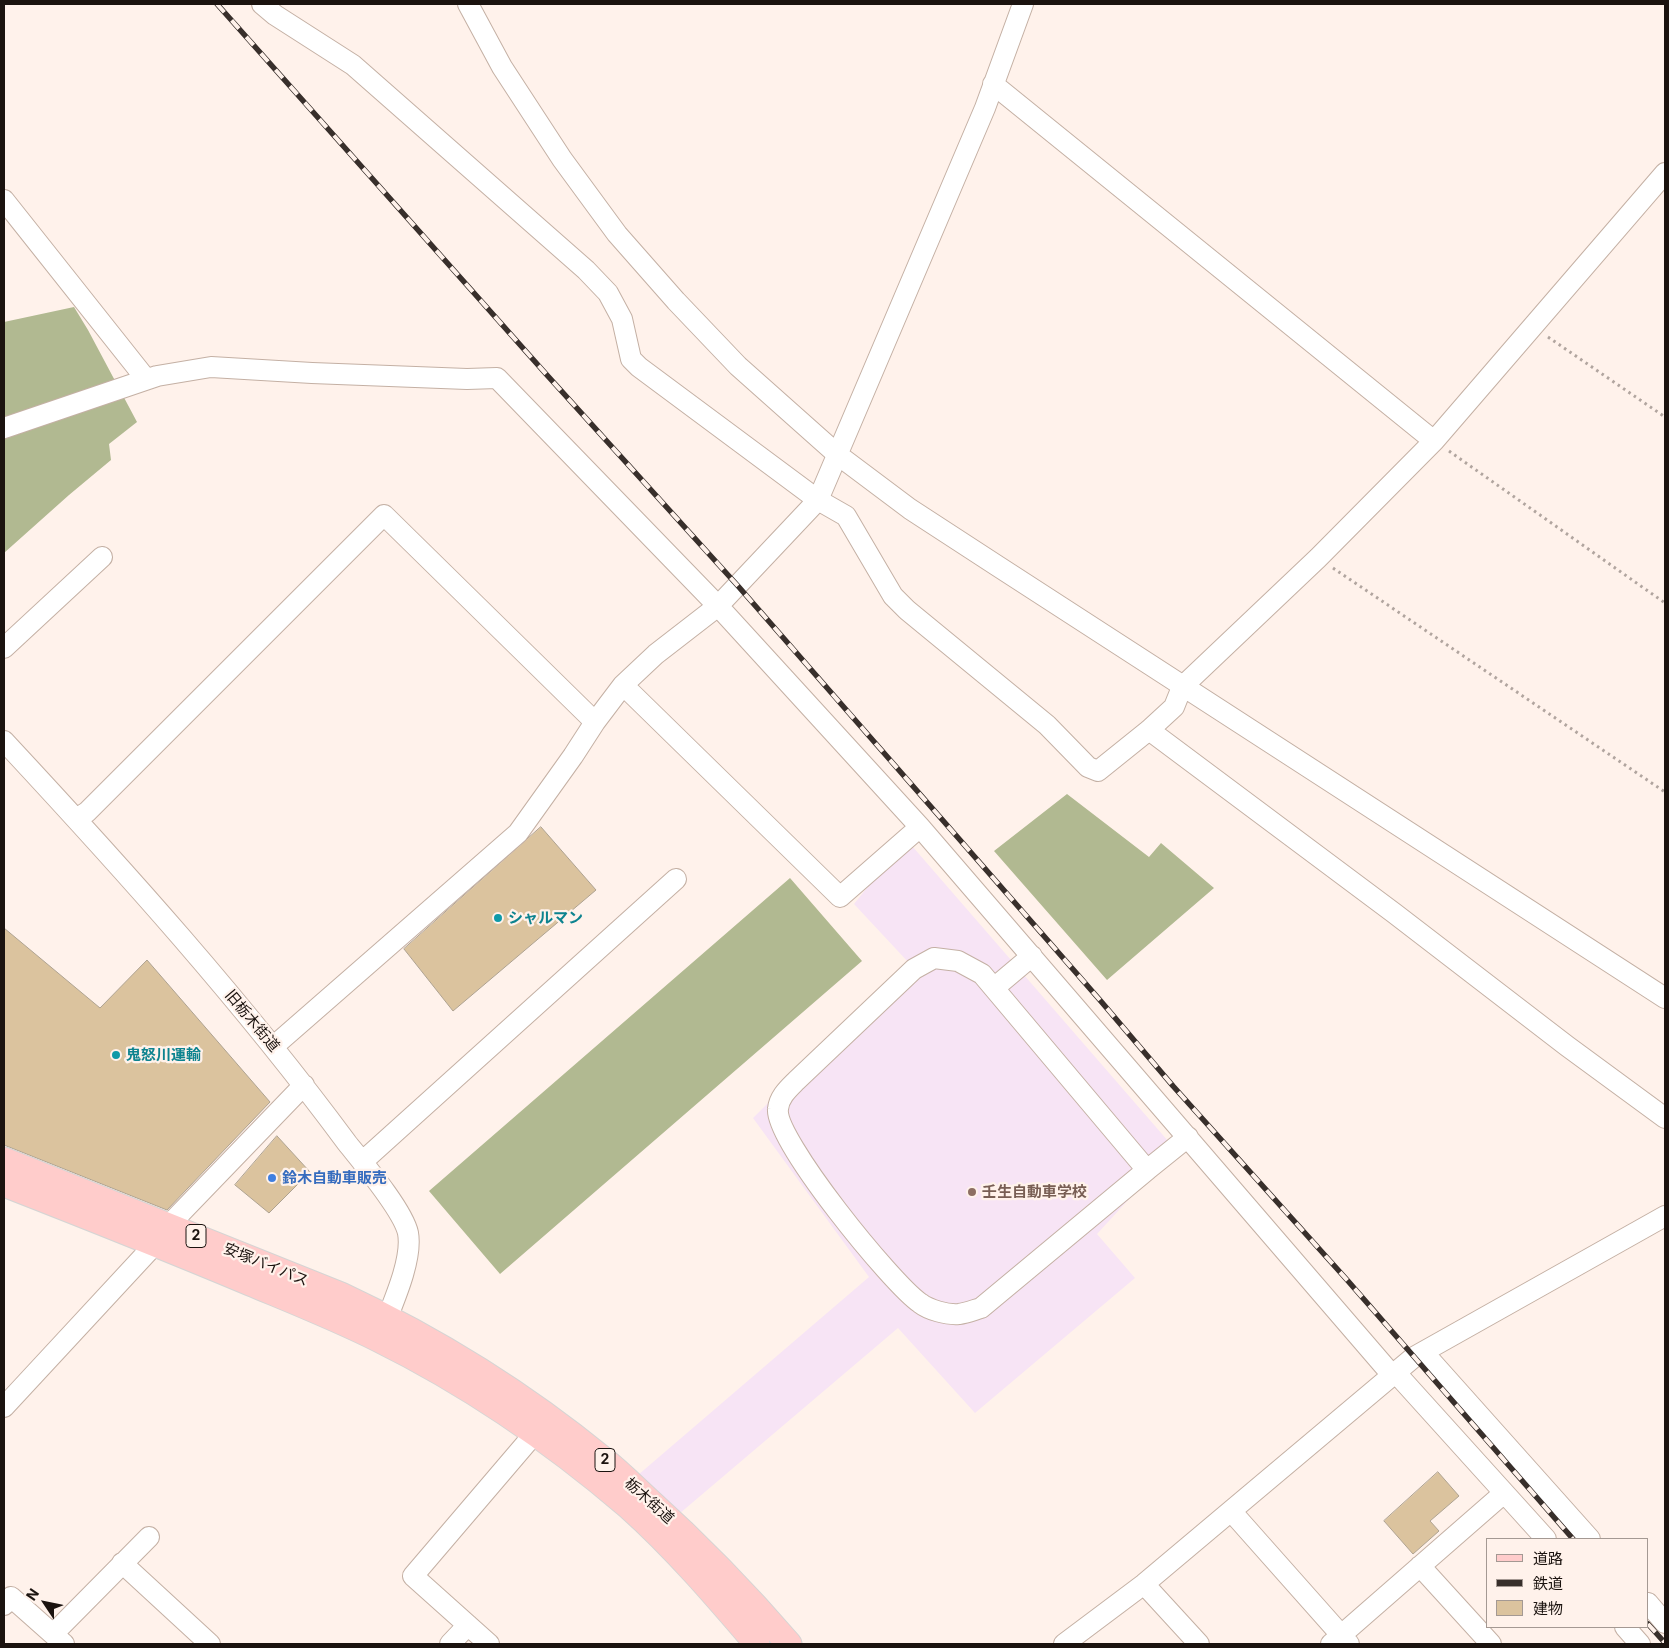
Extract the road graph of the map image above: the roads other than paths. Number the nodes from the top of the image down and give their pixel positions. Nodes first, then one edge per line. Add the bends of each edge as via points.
1 (262, 4) edge
2 (468, 4) edge
3 (1023, 4) edge
4 (993, 84) junction
5 (1665, 173) edge
6 (4, 200) edge
7 (146, 379) junction
8 (4, 428) edge
9 (1434, 442) junction
10 (838, 455) junction
11 (818, 500) junction
12 (102, 557) dead end
13 (718, 606) junction
14 (4, 648) edge
15 (623, 685) junction
16 (1182, 687) junction
17 (594, 722) junction
18 (1149, 730) junction
19 (4, 741) edge
20 (76, 819) junction
21 (920, 827) junction
22 (676, 880) dead end
23 (1032, 956) junction
24 (994, 988) junction
25 (1665, 998) edge
26 (274, 1046) junction
27 (304, 1085) junction
28 (1665, 1118) edge
29 (1188, 1137) junction
30 (4, 1160) edge
31 (362, 1162) junction
32 (1147, 1170) junction
33 (4, 1184) edge
34 (1665, 1216) edge
35 (162, 1234) junction
36 (383, 1328) junction
37 (1423, 1352) junction
38 (1394, 1374) junction
39 (4, 1407) edge
40 (535, 1433) junction
41 (1504, 1493) junction
42 (1231, 1511) junction
43 (149, 1536) dead end
44 (1545, 1538) edge
45 (1589, 1538) edge
46 (122, 1564) junction
47 (1420, 1566) junction
48 (1144, 1584) junction
49 (1649, 1604) edge
50 (4, 1605) edge
51 (1665, 1623) edge
52 (468, 1625) junction
53 (1626, 1628) edge
54 (59, 1639) edge
55 (1340, 1641) edge
56 (210, 1644) edge
57 (450, 1644) edge
58 (489, 1644) edge
59 (756, 1644) edge
60 (789, 1644) edge
61 (1065, 1644) edge
62 (1199, 1644) edge
63 (1491, 1644) edge
64 (1640, 1644) edge

1 - 11 street via 353,66 586,270 608,293 622,319 631,359 639,367
2 - 10 street via 502,67 617,234 738,366
3 - 4 street
4 - 9 street
4 - 10 street
5 - 9 street
6 - 7 street
7 - 8 street
7 - 13 street via 211,367 497,378
9 - 16 street
10 - 11 street
10 - 16 street via 910,509
11 - 13 street
11 - 18 street via 846,516 893,596 907,610 1047,725 1088,767 1098,771
12 - 14 street
13 - 15 street via 656,654
13 - 21 street
15 - 17 street
15 - 21 street via 840,897
16 - 18 street via 1174,706
16 - 25 street
17 - 20 street via 384,515 88,812
17 - 26 street via 518,833
18 - 28 street
19 - 20 street, 旧栃木街道
20 - 26 street, 旧栃木街道
21 - 23 street
22 - 31 street
23 - 24 street
23 - 29 street
24 - 32 street
24 - 32 street via 982,974 958,961 934,958 914,969 782,1097 778,1110 784,1131 806,1168 875,1257 920,1303 939,1312 959,1314 981,1308
26 - 27 street, 旧栃木街道
27 - 31 street, 旧栃木街道
27 - 35 street
29 - 32 street
29 - 38 street
30 - 35 main road, 安塚バイパス / 2
31 - 36 street, 旧栃木街道 via 392,1203 408,1233 406,1265
33 - 35 main road, 安塚バイパス / 2
34 - 37 street
35 - 36 main road, 安塚バイパス / 2 via 341,1295
35 - 39 street
36 - 40 main road, 栃木街道 / 2 via 429,1366
36 - 60 main road, 栃木街道 / 2 via 437,1345 547,1416 604,1460 695,1542
37 - 38 street
37 - 45 street
38 - 41 street
38 - 42 street
40 - 52 street via 413,1576
40 - 59 main road, 栃木街道 / 2 via 592,1476 664,1541
41 - 44 street
41 - 47 street
42 - 48 street
42 - 55 street
43 - 46 street
46 - 54 street
46 - 56 street
47 - 55 street
47 - 63 street
48 - 61 street
48 - 62 street
49 - 51 street
50 - 54 street via 11,1597
52 - 57 street
52 - 58 street
53 - 64 street

